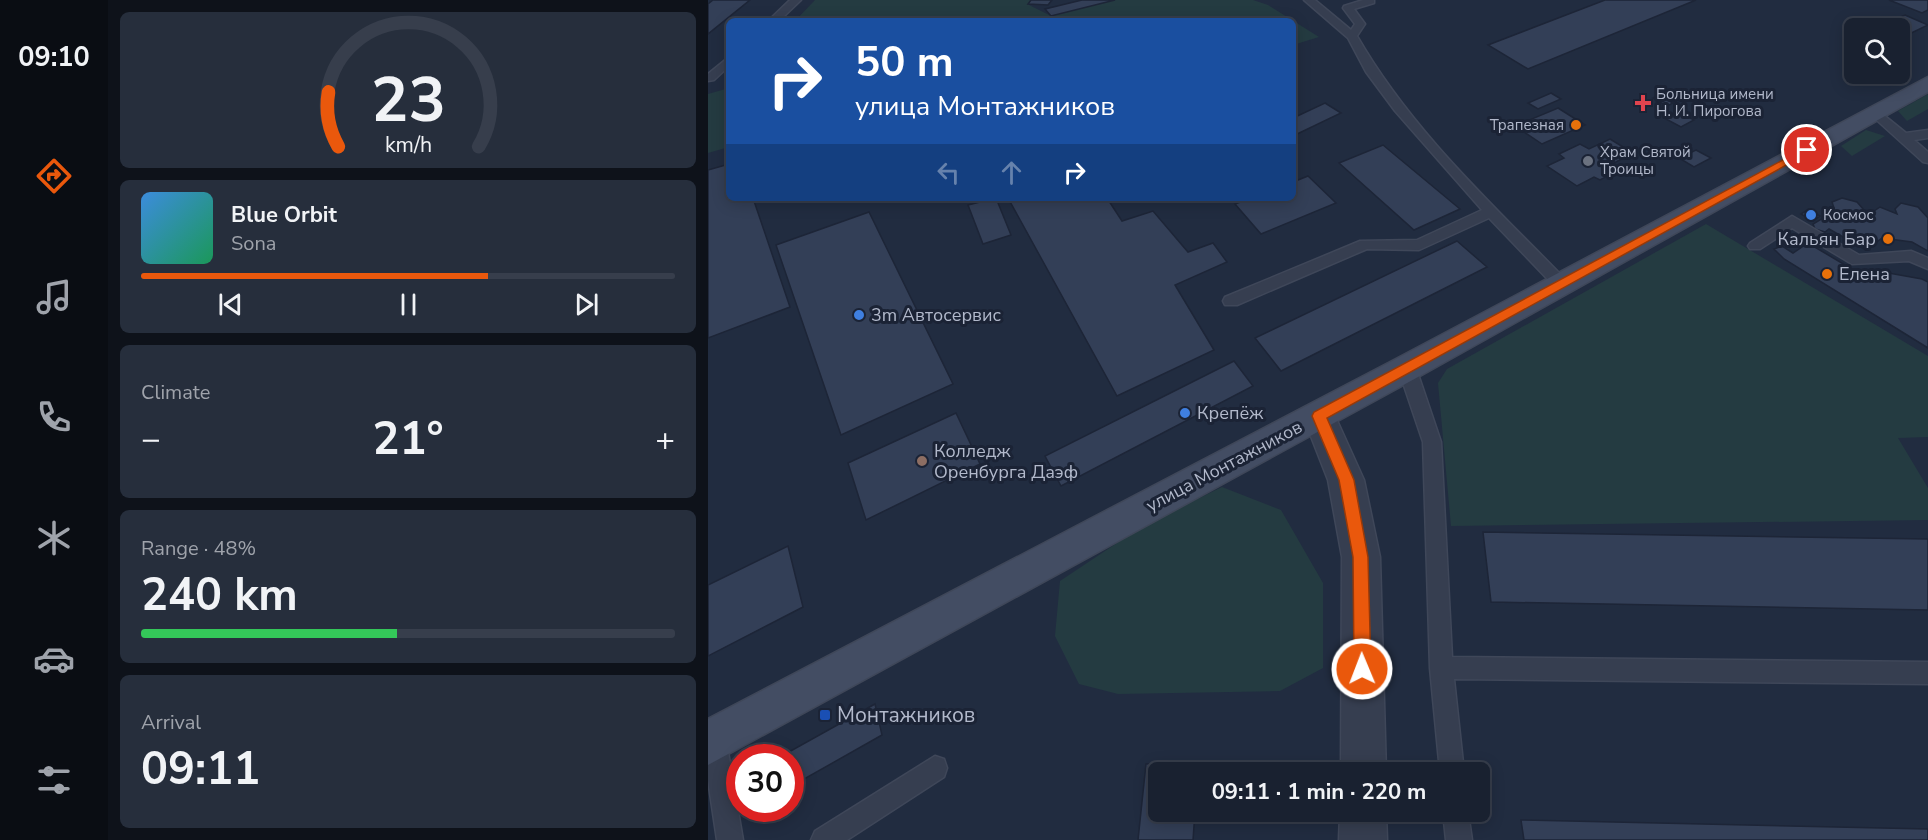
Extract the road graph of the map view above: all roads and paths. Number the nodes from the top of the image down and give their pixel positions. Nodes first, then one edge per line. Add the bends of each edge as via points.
1 (796, 0) edge
2 (1309, 0) edge
3 (1339, 0) edge
4 (1370, 2) dead end
5 (1348, 8) junction
6 (775, 18) edge
7 (1352, 36) junction
8 (726, 63) edge
9 (710, 78) dead end
10 (1928, 83) edge
11 (1875, 112) junction
12 (1928, 134) edge
13 (1905, 136) junction
14 (1928, 159) edge
15 (1492, 211) junction
16 (1755, 246) dead end
17 (1928, 264) edge
18 (1561, 284) junction
19 (1231, 301) dead end
20 (1407, 368) junction
21 (1319, 416) junction
22 (1441, 668) junction
23 (1928, 673) edge
24 (711, 742) edge
25 (1364, 762) edge
26 (1451, 762) edge
27 (935, 768) dead end
28 (1364, 822) edge
29 (1457, 822) edge
30 (730, 840) edge
31 (824, 840) edge
32 (1363, 840) edge
33 (1459, 840) edge

1 - 6 lane
2 - 7 lane
3 - 5 lane
4 - 5 lane
5 - 7 lane via 1360,24
7 - 15 lane via 1390,97
8 - 9 lane
10 - 11 main road, улица Монтажников
11 - 13 lane
11 - 18 main road, улица Монтажников
12 - 13 lane
13 - 14 lane
15 - 18 lane
15 - 19 lane via 1419,244 1365,244
16 - 17 lane via 1792,221 1857,260 1911,256
18 - 20 main road, улица Монтажников
20 - 21 main road, улица Монтажников
20 - 22 lane via 1432,442
21 - 24 main road, улица Монтажников
21 - 25 street via 1346,480 1361,557
22 - 23 lane
22 - 26 lane
24 - 30 lane
27 - 31 lane
28 - 32 street
29 - 33 lane

